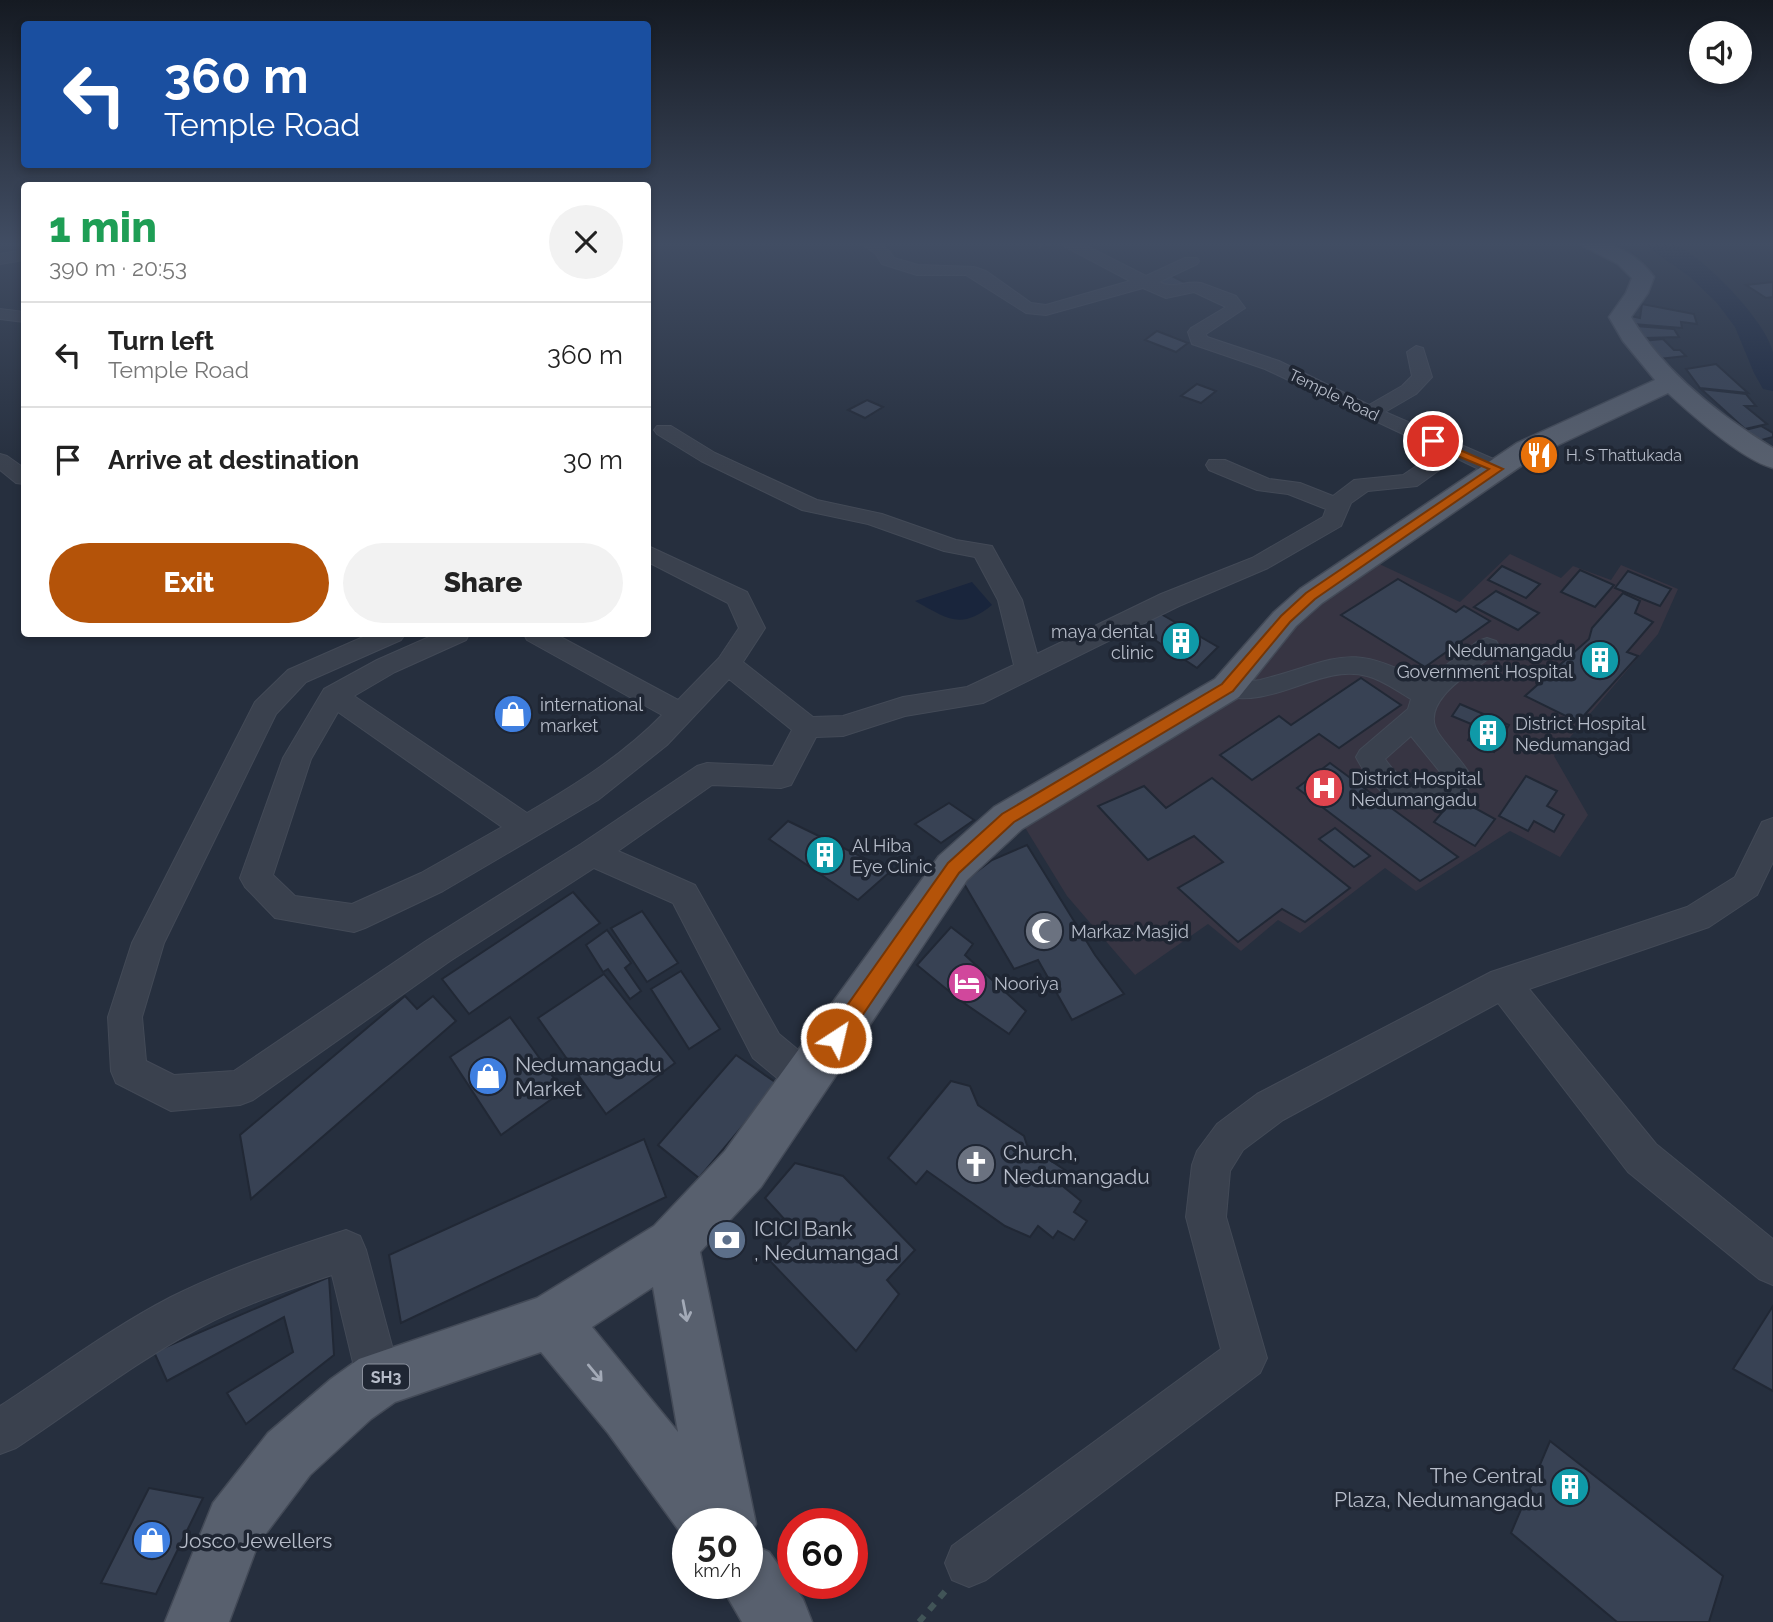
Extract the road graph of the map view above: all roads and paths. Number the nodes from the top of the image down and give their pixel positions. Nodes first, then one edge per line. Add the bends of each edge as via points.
1 (1220, 318) edge
2 (1620, 318) edge
3 (1416, 352) dead end
4 (1670, 382) junction
5 (1370, 413) junction
6 (664, 430) dead end
7 (1454, 450) junction
8 (0, 460) edge
9 (1773, 460) edge
10 (1217, 465) dead end
11 (1497, 469) junction
12 (21, 476) edge
13 (1339, 506) junction
14 (651, 554) edge
15 (377, 637) edge
16 (450, 637) edge
17 (541, 637) edge
18 (329, 647) edge
19 (1487, 647) dead end
20 (728, 664) junction
21 (1028, 669) junction
22 (1227, 688) junction
23 (334, 695) junction
24 (680, 713) junction
25 (807, 727) junction
26 (527, 828) junction
27 (1773, 830) edge
28 (592, 853) junction
29 (1503, 984) junction
30 (807, 1080) junction
31 (672, 1244) junction
32 (1773, 1265) edge
33 (551, 1321) junction
34 (379, 1379) junction
35 (0, 1432) edge
36 (699, 1508) edge
37 (722, 1508) edge
38 (969, 1563) joint
39 (763, 1597) edge
40 (197, 1622) edge
41 (780, 1622) edge
42 (919, 1622) edge

1 - 5 street, Temple Road via 1197,332 1198,340 1272,365
2 - 4 main road via 1629,336
3 - 5 street via 1422,377
4 - 9 main road
4 - 11 main road, SH3 via 1527,449
5 - 7 street, Temple Road
6 - 21 street via 708,457 810,505 984,551 1010,600
7 - 11 street, Temple Road
7 - 13 street via 1409,481 1362,485
8 - 12 street
10 - 13 street via 1265,485 1292,488
11 - 22 main road, SH3 via 1311,596
13 - 21 street via 1333,521 1260,563 1170,600
14 - 20 street via 738,598 752,628
15 - 18 street
16 - 23 street
17 - 24 street
18 - 28 street via 265,709 148,943 125,1017 129,1071 171,1093 240,1088 438,951
19 - 22 street via 1422,706 1387,673 1366,666 1338,664 1257,690
20 - 24 street
20 - 25 street
21 - 25 street via 973,696 903,707 843,726
22 - 30 main road, SH3 via 1008,818 954,868
23 - 26 street
23 - 26 street via 297,758 256,878 286,908 354,918 432,883
24 - 26 street via 588,792
25 - 28 street via 781,777 707,774
27 - 29 street via 1746,886 1698,917
28 - 30 street via 684,894 766,1046
29 - 32 street via 1642,1158
29 - 38 street via 1270,1107 1230,1137 1211,1165 1206,1217 1245,1359
30 - 31 main road, SH3 via 743,1169
31 - 33 main road, SH3
31 -> 37 main road
33 - 34 main road, SH3
33 -> 36 main road
34 - 35 street via 346,1250 186,1312
34 - 40 main road, SH3 via 289,1454 235,1525
38 - 42 path
39 - 41 main road

